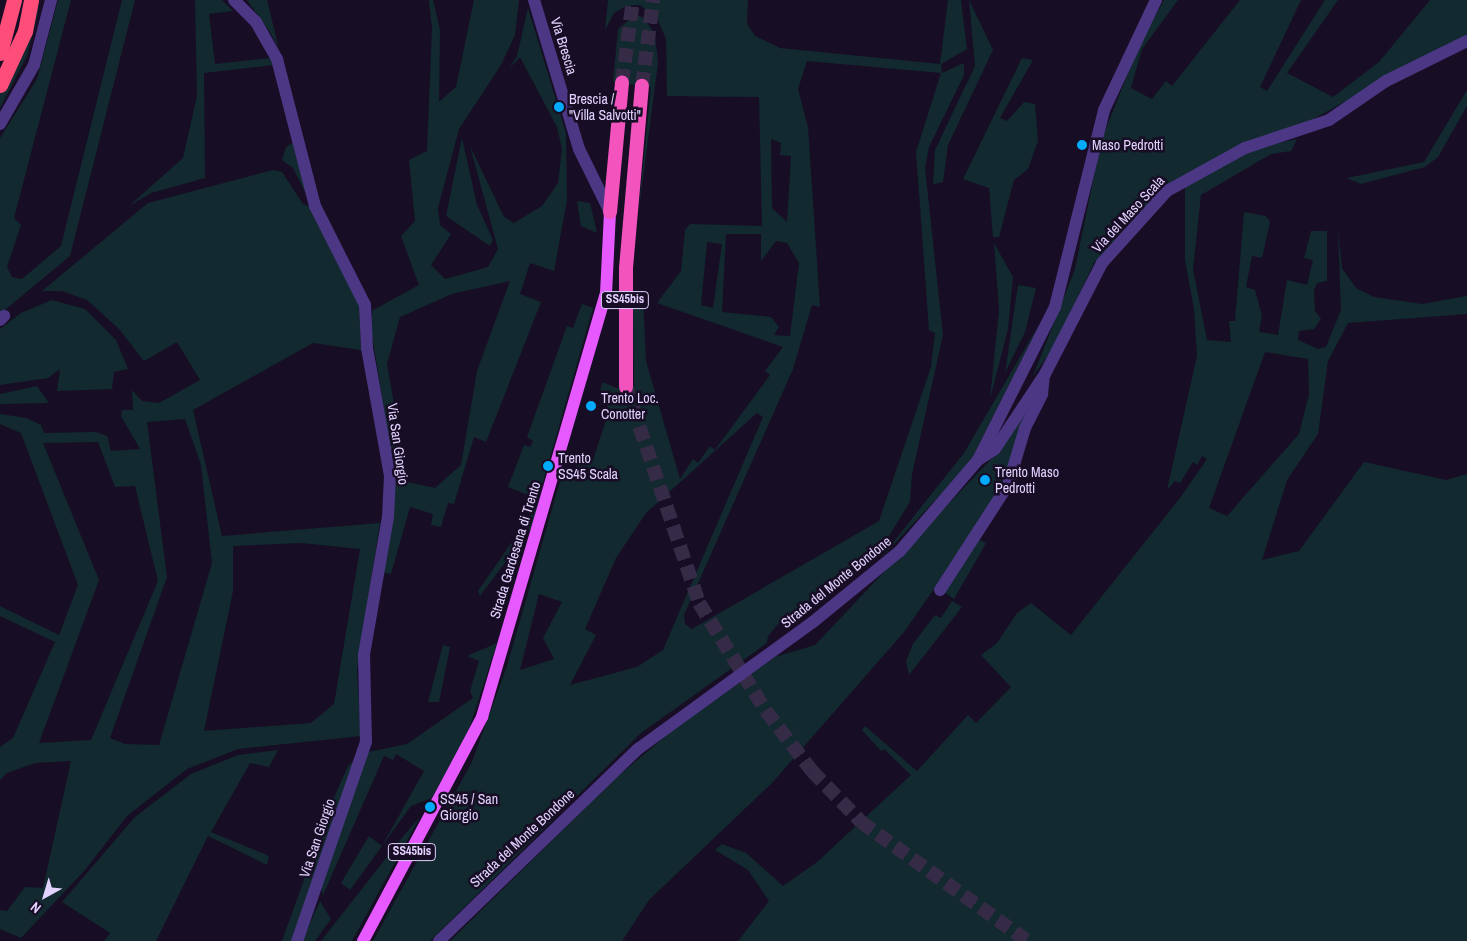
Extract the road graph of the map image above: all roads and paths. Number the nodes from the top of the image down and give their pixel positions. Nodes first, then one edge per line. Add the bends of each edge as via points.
1 (14, 0) edge
2 (31, 0) edge
3 (51, 0) edge
4 (234, 0) edge
5 (534, 0) edge
6 (1156, 0) edge
7 (1467, 41) edge
8 (0, 53) edge
9 (622, 84) tunnel mouth
10 (0, 85) edge
11 (642, 86) tunnel mouth
12 (0, 124) edge
13 (610, 212) junction
14 (1045, 374) junction
15 (626, 387) tunnel mouth
16 (978, 460) junction
17 (940, 590) dead end
18 (297, 941) edge
19 (363, 941) edge
20 (438, 941) edge

1 - 8 highway
2 - 10 highway via 25,31
3 - 12 street via 34,65
4 - 18 street, Via San Giorgio via 271,46 315,206 365,305 367,348 390,476 388,517 364,655 366,742
5 - 13 street, Via Brescia via 579,148
6 - 16 street, Strada del Monte Bondone via 1104,110 1056,307
7 - 14 street, Via del Maso Scala via 1386,81 1329,120 1245,148 1175,184 1098,269
9 - 13 highway, Strada Gardesana di Trento / SS45bis
11 - 15 highway, SS45bis via 626,268
13 - 19 main road, Strada Gardesana di Trento / SS45bis via 606,294 482,718
14 - 16 street, Via del Maso Scala via 995,449
14 - 17 street via 1042,394 1026,428 1008,485
16 - 20 street, Strada del Monte Bondone via 900,552 825,612 638,750

